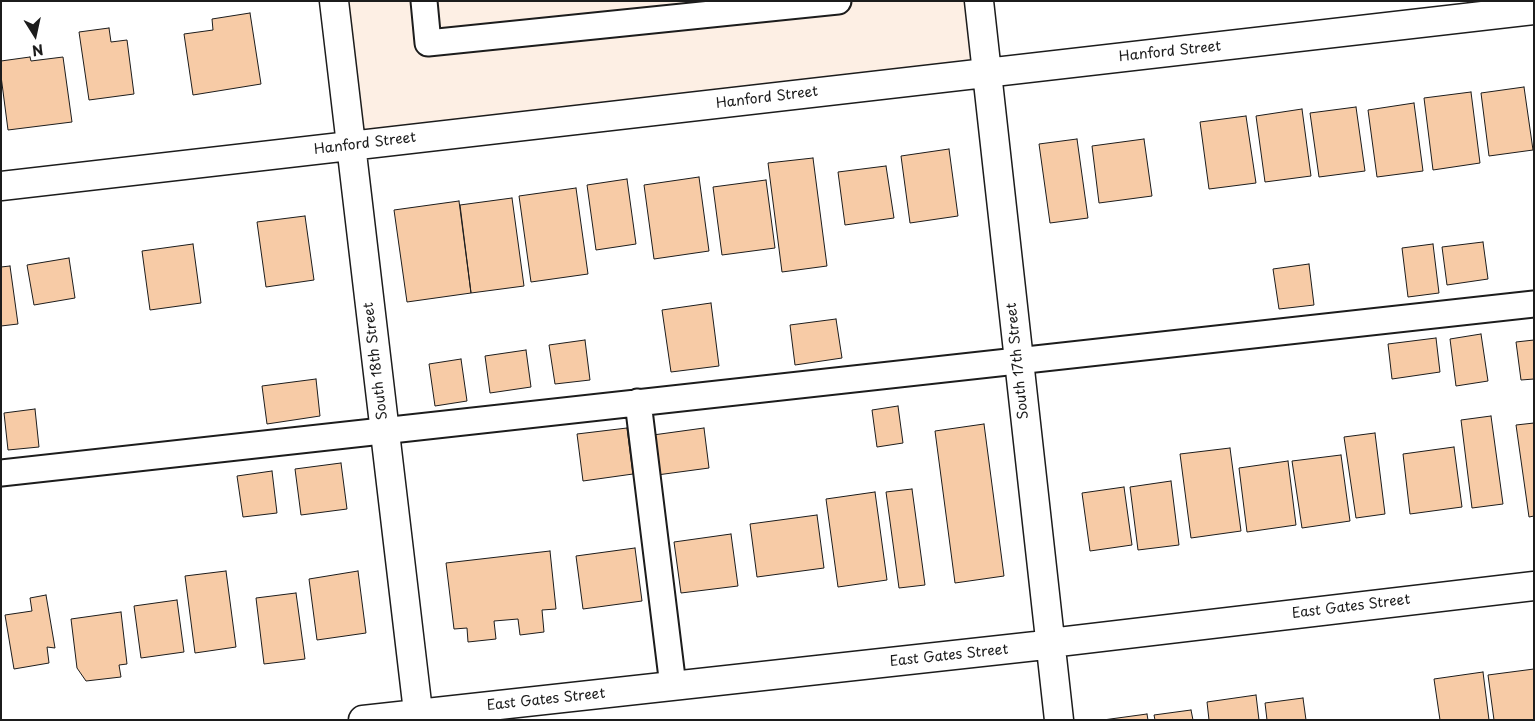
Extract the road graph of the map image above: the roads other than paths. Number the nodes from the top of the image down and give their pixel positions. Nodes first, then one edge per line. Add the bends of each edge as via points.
1 (334, 1) edge
2 (424, 1) edge
3 (838, 1) edge
4 (979, 1) edge
5 (1534, 10) edge
6 (986, 72) junction
7 (351, 146) junction
8 (1, 186) edge
9 (1534, 304) edge
10 (1018, 361) junction
11 (638, 402) junction
12 (385, 430) junction
13 (1, 473) edge
14 (1534, 586) edge
15 (1050, 643) junction
16 (673, 686) junction
17 (419, 717) edge
18 (363, 720) edge
19 (1059, 720) edge

1 - 7 street, South 18th Street
2 - 3 lane via 428,43
4 - 6 street, South 17th Street
5 - 6 street, Hanford Street
6 - 7 street, Hanford Street
6 - 10 street, South 17th Street
7 - 8 street, Hanford Street
7 - 12 street, South 18th Street
9 - 10 lane
10 - 11 lane
10 - 15 street, South 17th Street
11 - 12 lane
11 - 16 lane
12 - 13 lane
12 - 17 street, South 18th Street
14 - 15 street, East Gates Street
15 - 16 street, East Gates Street
15 - 19 street, South 17th Street
16 - 17 street, East Gates Street
17 - 18 street, East Gates Street

